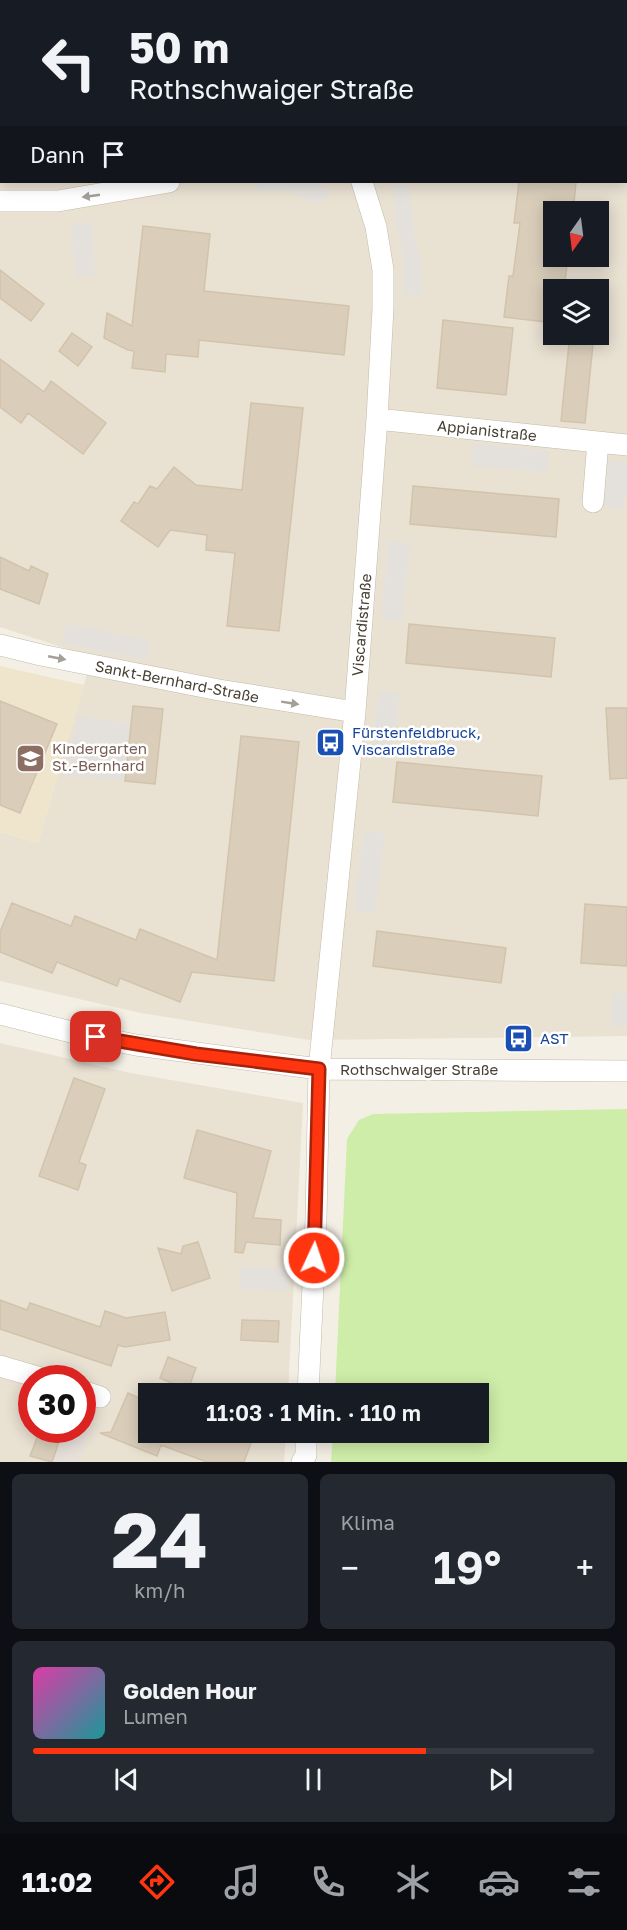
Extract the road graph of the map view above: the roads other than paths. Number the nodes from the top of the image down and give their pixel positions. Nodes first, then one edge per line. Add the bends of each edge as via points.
1 (163, 183) edge
2 (362, 183) edge
3 (0, 201) edge
4 (377, 419) junction
5 (598, 442) junction
6 (627, 445) edge
7 (593, 502) dead end
8 (0, 645) edge
9 (355, 712) junction
10 (0, 1014) edge
11 (319, 1069) junction
12 (627, 1071) edge
13 (0, 1366) edge
14 (18, 1371) edge
15 (309, 1383) edge
16 (306, 1443) edge
17 (305, 1460) edge

1 -> 3 street via 58,201
2 - 4 street, Viscardistraße via 376,227 382,270
4 - 5 street, Appianistraße
4 - 9 street, Viscardistraße
5 - 6 street, Appianistraße
5 - 7 street
8 -> 9 street, Sankt-Bernhard-Straße via 195,686
9 - 11 street, Viscardistraße
10 - 11 street, Rothschwaiger Straße via 136,1045
11 - 12 street, Rothschwaiger Straße
11 - 15 street, Viscardistraße
13 - 14 street
16 - 17 street

